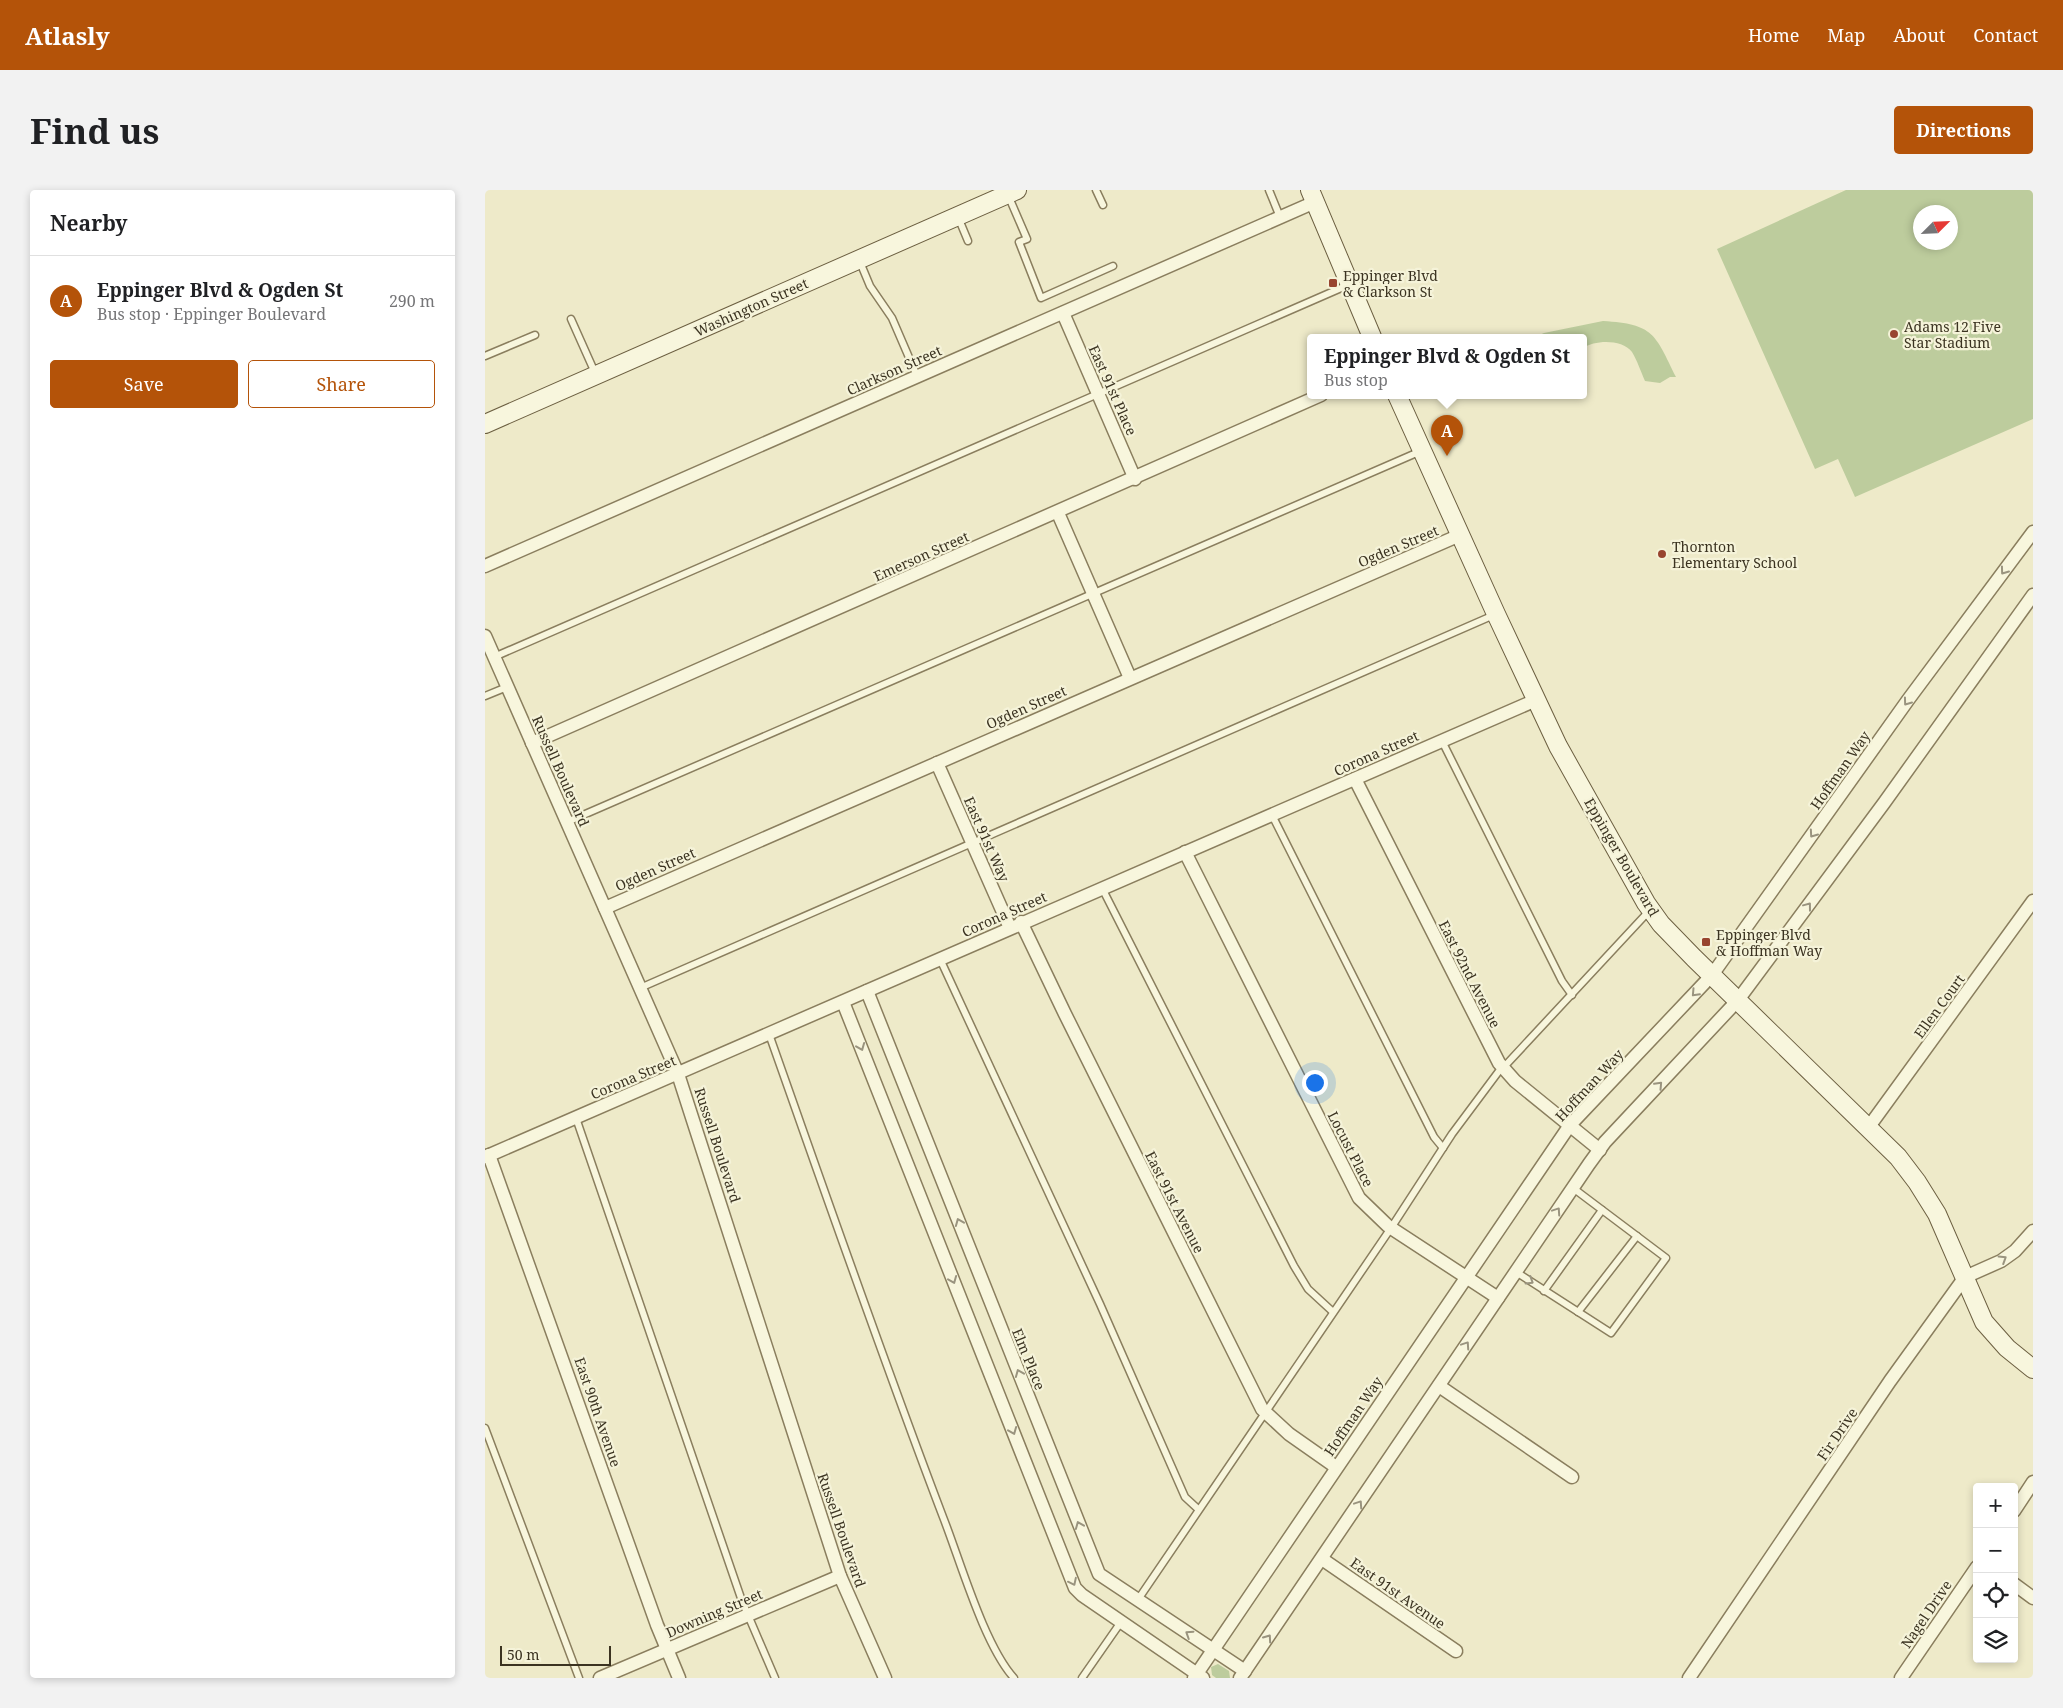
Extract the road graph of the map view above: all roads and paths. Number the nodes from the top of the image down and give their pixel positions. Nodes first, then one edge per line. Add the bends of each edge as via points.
1 (1096, 190) edge
2 (1269, 190) edge
3 (1012, 192) edge
4 (1312, 196) edge
5 (1103, 205) dead end
6 (957, 216) junction
7 (1280, 217) junction
8 (968, 241) dead end
9 (859, 260) junction
10 (1113, 266) dead end
11 (1350, 284) junction
12 (1063, 312) junction
13 (571, 318) dead end
14 (1371, 334) edge
15 (535, 335) dead end
16 (485, 356) edge
17 (596, 375) junction
18 (917, 376) junction
19 (1098, 394) junction
20 (1312, 399) edge
21 (1399, 399) edge
22 (485, 424) edge
23 (1422, 450) junction
24 (1135, 478) junction
25 (1057, 513) junction
26 (2033, 532) edge
27 (1460, 536) junction
28 (485, 566) edge
29 (1093, 594) junction
30 (2033, 595) edge
31 (1496, 614) junction
32 (485, 636) edge
33 (494, 657) junction
34 (1130, 678) junction
35 (507, 687) junction
36 (485, 696) edge
37 (1536, 700) junction
38 (1442, 741) junction
39 (532, 744) junction
40 (937, 762) junction
41 (1355, 779) junction
42 (1272, 815) junction
43 (567, 822) junction
44 (973, 843) junction
45 (1185, 852) junction
46 (1102, 888) junction
47 (2033, 901) edge
48 (605, 908) junction
49 (1651, 910) junction
50 (1016, 925) junction
51 (940, 959) junction
52 (1712, 975) junction
53 (640, 988) junction
54 (867, 991) junction
55 (1572, 996) junction
56 (1738, 1000) junction
57 (843, 1002) junction
58 (769, 1034) junction
59 (1502, 1067) junction
60 (678, 1074) junction
61 (576, 1118) junction
62 (1570, 1125) junction
63 (1868, 1128) junction
64 (1443, 1148) junction
65 (1599, 1150) junction
66 (487, 1156) edge
67 (1573, 1188) junction
68 (1602, 1210) junction
69 (1391, 1228) junction
70 (2033, 1231) edge
71 (1637, 1236) junction
72 (1516, 1272) junction
73 (1467, 1276) junction
74 (1965, 1277) junction
75 (1544, 1291) junction
76 (1498, 1298) junction
77 (1333, 1312) junction
78 (1578, 1312) junction
79 (2033, 1369) edge
80 (1439, 1386) junction
81 (1265, 1414) junction
82 (485, 1428) edge
83 (1337, 1466) junction
84 (1571, 1477) dead end
85 (2033, 1482) edge
86 (2018, 1505) edge
87 (1198, 1509) junction
88 (1322, 1559) junction
89 (1973, 1573) edge
90 (840, 1576) junction
91 (2018, 1587) edge
92 (2033, 1598) edge
93 (1137, 1601) junction
94 (748, 1614) junction
95 (1121, 1622) junction
96 (667, 1649) junction
97 (1213, 1650) junction
98 (1456, 1650) dead end
99 (1242, 1674) edge
100 (1198, 1677) edge
101 (579, 1678) edge
102 (600, 1678) edge
103 (679, 1678) edge
104 (775, 1678) edge
105 (885, 1678) edge
106 (1014, 1678) edge
107 (1082, 1678) edge
108 (1689, 1678) edge
109 (1901, 1678) edge

1 - 5 lane
2 - 7 lane
3 - 6 street, Washington Street
3 - 10 lane via 1027,239 1019,242 1041,298
4 - 7 street, Clarkson Street
4 - 11 street
6 - 8 lane
6 - 9 street, Washington Street
7 - 12 street, Clarkson Street
9 - 17 street, Washington Street
9 - 18 lane via 870,286 892,318
11 - 14 street
11 - 19 lane
12 - 18 street, Clarkson Street
12 - 19 street, East 91st Place
13 - 17 lane
15 - 16 lane
17 - 22 street, Washington Street
18 - 28 street, Clarkson Street
19 - 24 street, East 91st Place
19 - 33 lane
20 - 24 street, Emerson Street
21 - 23 street, Eppinger Boulevard
23 - 27 street, Eppinger Boulevard
23 - 29 lane
24 - 25 street, Emerson Street
25 - 29 street
25 - 39 street, Emerson Street
26 -> 52 street, Hoffman Way via 1908,700
27 - 31 street, Eppinger Boulevard
27 - 34 street, Ogden Street
29 - 34 street
29 - 43 lane
56 -> 30 street
31 - 37 street, Eppinger Boulevard
31 - 44 lane
32 - 33 street, Russell Boulevard
33 - 35 street, Russell Boulevard
34 - 40 street, Ogden Street
35 - 36 lane
35 - 39 street, Russell Boulevard
37 - 38 street, Corona Street
37 - 49 street, Eppinger Boulevard via 1562,753
38 - 41 street, Corona Street
38 - 55 lane
39 - 43 street, Russell Boulevard
40 - 44 street, East 91st Way
40 - 48 street, Ogden Street
41 - 42 street, Corona Street
41 - 59 street, East 92nd Avenue
42 - 45 street, Corona Street
42 - 64 lane via 1434,1137
43 - 48 street, Russell Boulevard
44 - 50 street, East 91st Way
44 - 53 lane
45 - 46 street, Corona Street
45 - 69 street, Locust Place via 1353,1189
46 - 50 street, Corona Street
46 - 77 lane via 1294,1266 1308,1289
47 - 63 street, Ellen Court
48 - 53 street, Russell Boulevard
49 - 52 street, Eppinger Boulevard
49 - 55 lane
50 - 51 street, Corona Street
50 - 81 street, East 91st Avenue via 1065,1014
51 - 54 street, Corona Street
51 - 87 lane via 1185,1497
52 - 56 street, Eppinger Boulevard
52 -> 62 street, Hoffman Way
53 - 60 street, Russell Boulevard
54 - 57 street, Corona Street
93 -> 54 street, Elm Place via 1106,1580 1096,1568
55 - 59 lane
56 - 63 street, Eppinger Boulevard
65 -> 56 street
57 - 58 street, Corona Street
57 -> 95 street via 1075,1588
58 - 60 street, Corona Street
58 - 106 lane via 973,1597 1000,1659
59 - 62 street, East 92nd Avenue
59 - 64 lane
60 - 61 street, Corona Street
60 - 90 street, Russell Boulevard
61 - 66 street, Corona Street
61 - 94 lane
62 - 65 street, East 92nd Avenue
62 - 73 street, Hoffman Way
63 - 74 street, Eppinger Boulevard via 1898,1157 1917,1182 1937,1214
64 - 69 lane
65 - 67 street
66 - 96 street, East 90th Avenue
67 - 68 lane
72 -> 67 street
68 - 71 lane
68 - 75 lane
69 - 73 street, Locust Place
69 - 77 lane
74 -> 70 street via 2001,1261
71 - 78 lane
71 - 78 lane via 1666,1258 1611,1333
72 -> 75 lane
72 - 76 street
73 - 76 street, Locust Place
73 - 83 street, Hoffman Way
74 - 79 street, Eppinger Boulevard via 1984,1322 2007,1348
74 - 108 street, Fir Drive via 1890,1381
75 - 78 lane
80 -> 76 street
77 - 81 lane
80 - 84 street
88 -> 80 street
81 - 83 street, East 91st Avenue
81 - 87 lane
82 - 101 lane
83 - 97 street, Hoffman Way
85 - 86 street
87 - 93 lane
88 - 98 street, East 91st Avenue
99 -> 88 street
89 - 109 street, Nagel Drive
90 - 94 street, Downing Street
90 - 105 street, Russell Boulevard
91 - 92 street
97 -> 93 street, Elm Place
94 - 96 street, Downing Street
94 - 104 lane
95 - 100 street
95 - 107 lane
96 - 102 street, Downing Street
96 - 103 street, East 90th Avenue
97 - 99 street, Elm Place
97 - 100 street, Hoffman Way

